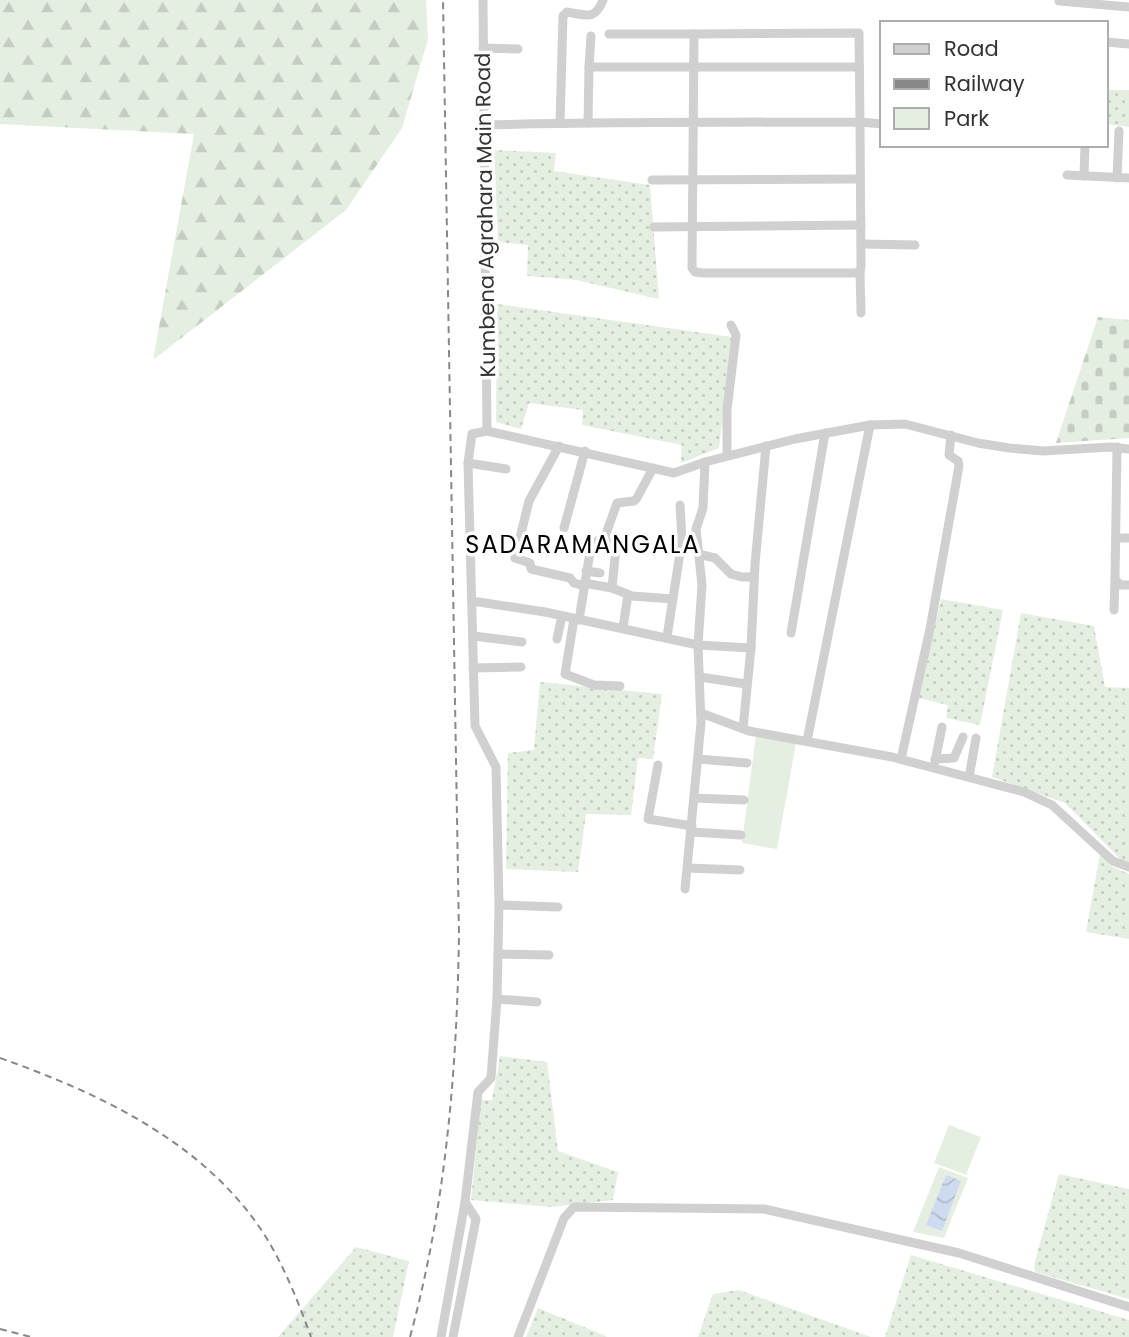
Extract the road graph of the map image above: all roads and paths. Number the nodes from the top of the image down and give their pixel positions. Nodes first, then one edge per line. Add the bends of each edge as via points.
1 (483, 0) edge
2 (603, 0) edge
3 (1059, 1) edge
4 (1129, 7) edge
5 (609, 34) dead end
6 (694, 34) junction
7 (591, 36) dead end
8 (1108, 42) edge
9 (1129, 44) edge
10 (483, 48) junction
11 (518, 49) dead end
12 (589, 67) junction
13 (693, 67) junction
14 (859, 67) junction
15 (588, 122) junction
16 (692, 122) junction
17 (860, 122) junction
18 (561, 123) junction
19 (880, 124) edge
20 (482, 125) junction
21 (1119, 131) dead end
22 (1085, 147) edge
23 (1067, 175) dead end
24 (1084, 176) junction
25 (692, 178) junction
26 (1117, 178) junction
27 (1129, 178) edge
28 (860, 179) junction
29 (652, 180) dead end
30 (861, 225) junction
31 (692, 226) junction
32 (654, 227) dead end
33 (861, 244) junction
34 (915, 245) dead end
35 (860, 272) junction
36 (861, 313) dead end
37 (731, 325) dead end
38 (870, 425) junction
39 (487, 431) junction
40 (825, 433) junction
41 (951, 435) junction
42 (559, 446) junction
43 (766, 446) junction
44 (1117, 447) junction
45 (1129, 449) edge
46 (585, 451) junction
47 (727, 456) junction
48 (705, 462) junction
49 (468, 463) junction
50 (653, 468) junction
51 (506, 469) dead end
52 (680, 505) dead end
53 (564, 528) dead end
54 (604, 536) junction
55 (1116, 538) junction
56 (1129, 538) edge
57 (681, 540) junction
58 (697, 540) junction
59 (698, 554) junction
60 (600, 573) dead end
61 (583, 577) junction
62 (754, 577) junction
63 (1115, 579) junction
64 (1129, 585) edge
65 (612, 588) junction
66 (628, 595) junction
67 (673, 599) junction
68 (472, 601) junction
69 (1114, 610) dead end
70 (562, 616) junction
71 (576, 620) junction
72 (623, 628) junction
73 (791, 633) dead end
74 (473, 636) junction
75 (667, 638) junction
76 (557, 639) dead end
77 (522, 642) dead end
78 (698, 645) junction
79 (751, 648) junction
80 (521, 667) dead end
81 (474, 668) junction
82 (700, 677) junction
83 (746, 684) junction
84 (621, 686) dead end
85 (701, 712) junction
86 (942, 727) dead end
87 (743, 729) junction
88 (962, 737) dead end
89 (975, 738) dead end
90 (807, 741) junction
91 (698, 759) junction
92 (901, 759) junction
93 (747, 763) dead end
94 (935, 763) junction
95 (658, 765) dead end
96 (969, 777) junction
97 (694, 797) junction
98 (744, 800) dead end
99 (691, 829) junction
100 (741, 835) dead end
101 (1129, 867) edge
102 (688, 868) junction
103 (740, 870) dead end
104 (685, 889) dead end
105 (499, 905) junction
106 (558, 907) dead end
107 (498, 954) junction
108 (549, 955) dead end
109 (497, 999) junction
110 (537, 1002) dead end
111 (465, 1202) junction
112 (1129, 1307) edge
113 (441, 1337) edge
114 (453, 1337) edge
115 (518, 1337) edge

1 - 10 street, Kumbena Agrahara Main Road
2 - 18 street via 593,15 567,12 564,16
3 - 4 street
5 - 6 street
6 - 13 street
6 - 14 street via 859,33
7 - 12 street
8 - 9 street
10 - 11 street
10 - 20 street, Kumbena Agrahara Main Road
12 - 13 street
12 - 15 street
13 - 14 street
13 - 16 street
14 - 17 street
15 - 16 street
15 - 18 street
16 - 17 street
16 - 25 street
17 - 19 street
17 - 28 street
18 - 20 street
20 - 39 street, Kumbena Agrahara Main Road
21 - 26 street
22 - 24 street
23 - 24 street
24 - 26 street
25 - 28 street
25 - 29 street
25 - 31 street
26 - 27 street
28 - 30 street
30 - 31 street
30 - 33 street
31 - 32 street
31 - 35 street via 695,272
33 - 34 street
33 - 35 street
35 - 36 street
37 - 47 street via 736,335
38 - 40 street
38 - 41 street via 905,424
38 - 90 street
39 - 42 street
39 - 49 street via 472,434
40 - 43 street
40 - 73 street
41 - 44 street via 1009,449
41 - 92 street via 949,455 959,467
42 - 46 street
42 - 61 street via 529,500 515,558 530,563 531,569 570,578 573,583
43 - 47 street
43 - 62 street
44 - 45 street
44 - 55 street
46 - 50 street
46 - 53 street
47 - 48 street
48 - 50 street via 674,473
48 - 58 street
49 - 51 street
49 - 68 street
50 - 54 street via 634,501 617,503
52 - 57 street
54 - 61 street via 591,546
54 - 65 street via 616,547
55 - 56 street
55 - 63 street
57 - 58 street
57 - 67 street
58 - 59 street
59 - 62 street via 715,558 731,574
59 - 78 street via 702,585
60 - 61 street
61 - 65 street
61 - 71 street
62 - 79 street
63 - 64 street via 1120,585
63 - 69 street
65 - 66 street
66 - 67 street
66 - 72 street
67 - 75 street
68 - 70 street
68 - 74 street
70 - 71 street
70 - 76 street
71 - 72 street
71 - 84 street via 565,674 594,685
72 - 75 street
74 - 77 street
74 - 81 street
75 - 78 street
78 - 79 street
78 - 82 street
79 - 83 street
80 - 81 street
81 - 105 street via 475,726 496,767
82 - 83 street
82 - 85 street
83 - 87 street
85 - 87 street
85 - 91 street
86 - 94 street
87 - 90 street
88 - 94 street via 954,758
89 - 96 street
90 - 92 street
91 - 93 street
91 - 97 street
92 - 94 street
94 - 96 street
95 - 99 street via 648,820
96 - 101 street via 1052,805 1113,861
97 - 98 street
97 - 99 street
99 - 100 street
99 - 102 street
102 - 103 street
102 - 104 street
105 - 106 street
105 - 107 street
107 - 108 street
107 - 109 street
109 - 110 street
109 - 111 street via 491,1078 478,1092
111 - 113 street
111 - 114 street via 476,1219
112 - 115 street via 959,1253 764,1209 574,1207 564,1218

